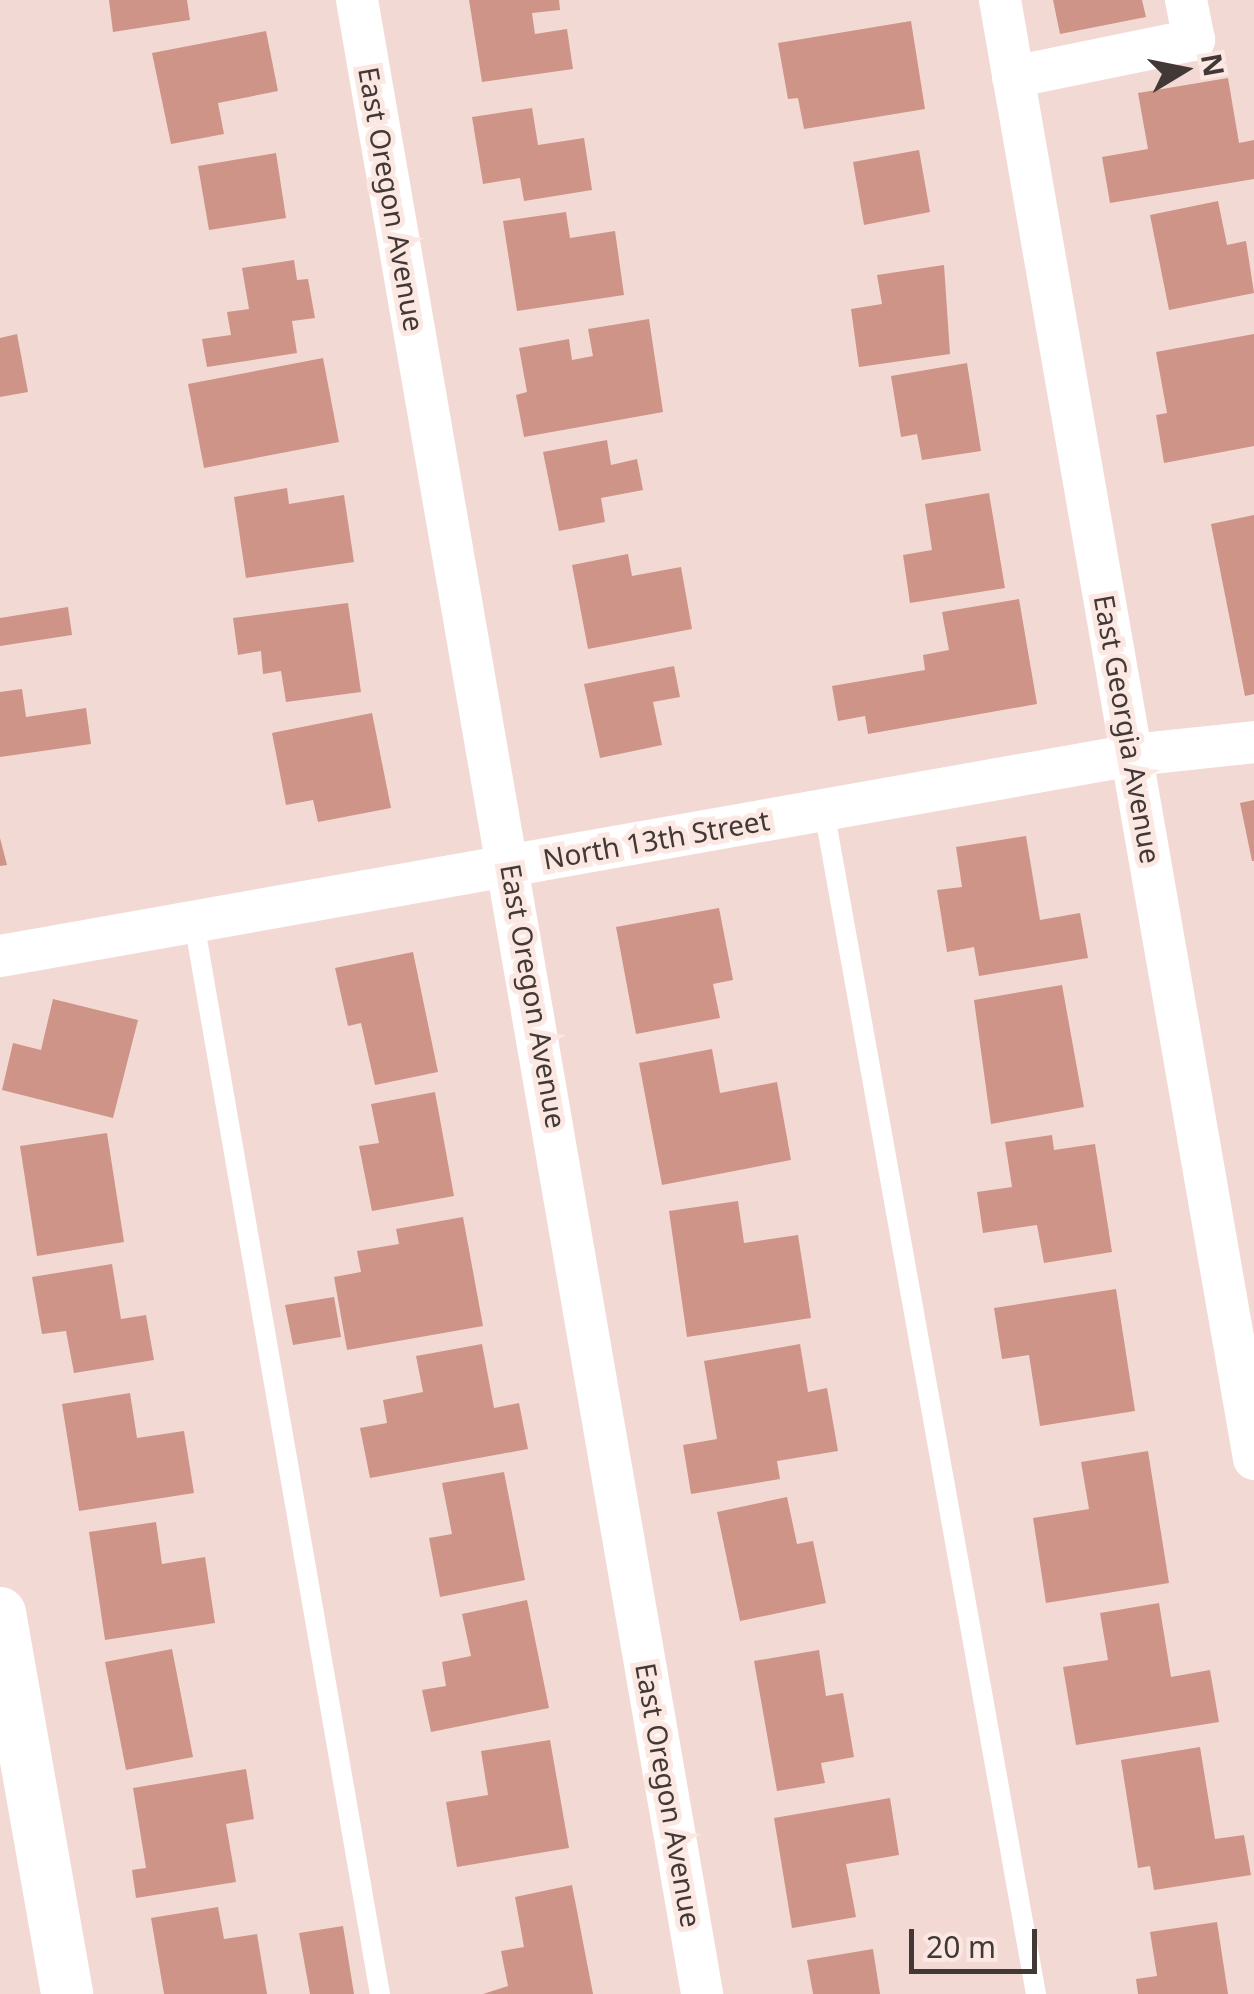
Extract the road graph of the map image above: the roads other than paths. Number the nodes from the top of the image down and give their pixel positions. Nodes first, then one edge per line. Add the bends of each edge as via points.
1 (357, 0) edge
2 (1000, 0) edge
3 (1190, 20) edge
4 (1014, 77) junction
5 (1254, 742) edge
6 (1133, 755) junction
7 (824, 810) junction
8 (512, 864) junction
9 (194, 922) junction
10 (0, 956) edge
11 (1254, 1459) edge
12 (0, 1613) edge
13 (10, 1740) edge
14 (67, 1994) edge
15 (380, 1994) edge
16 (702, 1994) edge
17 (1036, 1994) edge

1 - 8 street, East Oregon Avenue
2 - 4 street, East Georgia Avenue
3 - 4 street
4 - 6 street, East Georgia Avenue
5 - 6 street, North 13th Street
6 - 7 street, North 13th Street
6 - 11 street, East Georgia Avenue
7 - 8 street, North 13th Street
7 - 17 lane
8 - 9 street, North 13th Street
8 - 16 street, East Oregon Avenue
9 - 10 street, North 13th Street
9 - 15 lane
12 - 13 street
13 - 14 street

